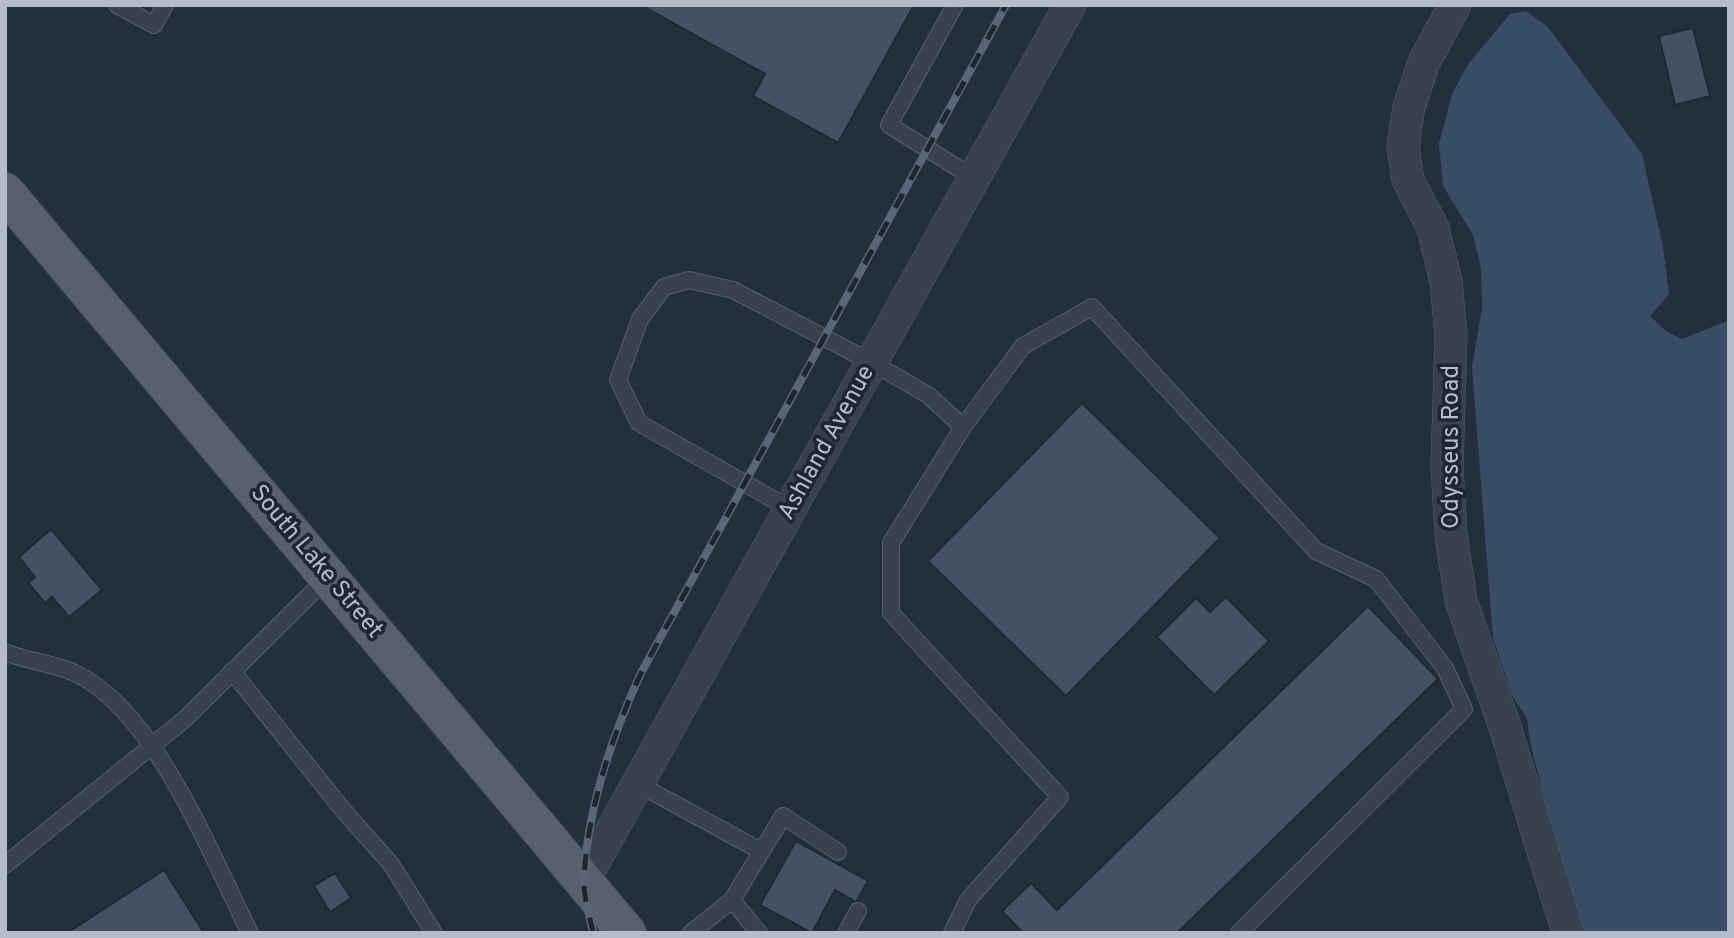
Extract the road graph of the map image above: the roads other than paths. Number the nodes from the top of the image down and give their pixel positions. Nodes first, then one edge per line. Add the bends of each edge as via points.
1 (117, 5) edge
2 (165, 5) edge
3 (955, 5) edge
4 (1070, 5) edge
5 (1455, 5) edge
6 (974, 178) junction
7 (5, 192) edge
8 (871, 362) junction
9 (963, 427) junction
10 (790, 509) junction
11 (328, 576) junction
12 (5, 652) edge
13 (232, 671) junction
14 (153, 744) junction
15 (638, 784) junction
16 (761, 851) junction
17 (838, 852) dead end
18 (5, 864) edge
19 (583, 881) junction
20 (732, 900) junction
21 (858, 911) dead end
22 (250, 933) edge
23 (434, 933) edge
24 (627, 933) edge
25 (691, 933) edge
26 (759, 933) edge
27 (846, 933) edge
28 (952, 933) edge
29 (1240, 933) edge
30 (1568, 933) edge

1 - 2 lane via 154,25
3 - 6 lane via 889,125
4 - 6 street, Ashland Avenue
5 - 30 street, Odysseus Road via 1424,61 1409,107 1403,146 1408,180 1433,228 1446,281 1451,335 1447,467 1461,601
6 - 8 street, Ashland Avenue
7 - 11 main road, South Lake Street
8 - 9 lane via 928,395
8 - 10 street, Ashland Avenue
8 - 10 lane via 733,290 689,280 664,287 640,319 618,380 639,423
9 - 28 lane via 891,543 891,613 1060,797 968,900
9 - 29 lane via 1023,346 1092,307 1316,551 1376,579 1445,668 1464,709
10 - 15 street, Ashland Avenue
11 - 13 lane
11 - 19 main road, South Lake Street
12 - 14 lane via 76,673 116,700
13 - 14 lane
13 - 23 lane via 391,864
14 - 18 lane
14 - 22 lane
15 - 16 lane
15 - 19 street, Ashland Avenue
16 - 17 lane via 783,816
16 - 20 lane
19 - 24 main road, South Lake Street
20 - 25 lane
20 - 26 lane
21 - 27 lane

